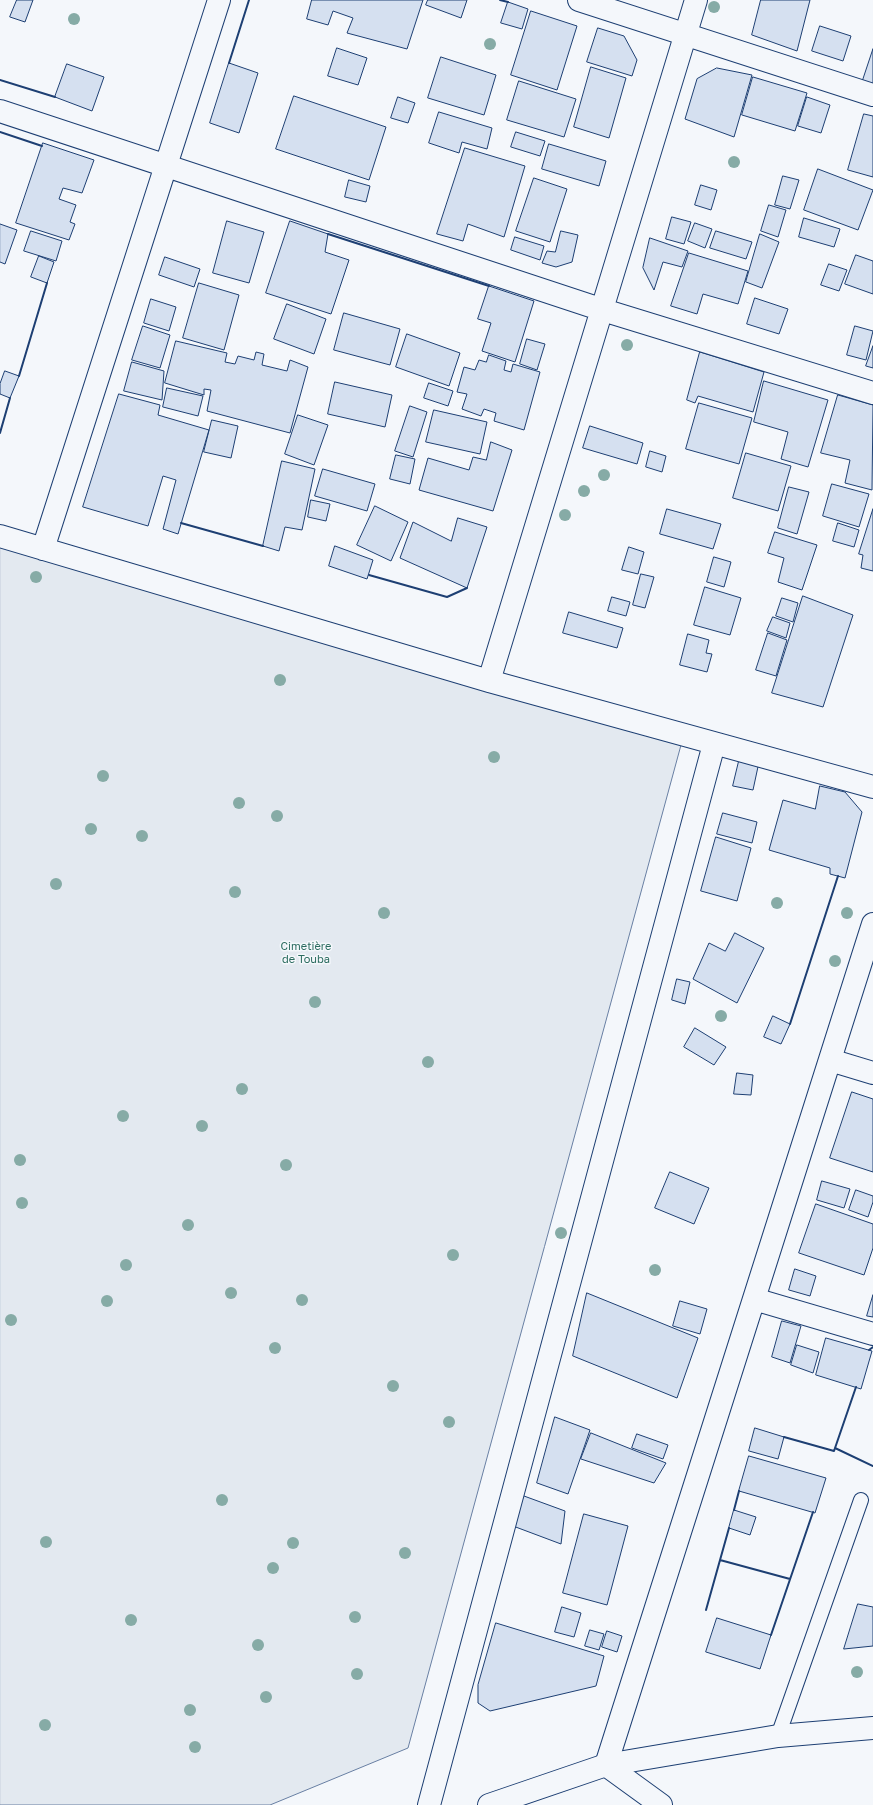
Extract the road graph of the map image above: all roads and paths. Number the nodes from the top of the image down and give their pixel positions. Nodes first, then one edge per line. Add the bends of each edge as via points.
1 (220, 0) edge
2 (579, 0) edge
3 (696, 0) edge
4 (685, 34) junction
5 (873, 95) edge
6 (0, 111) edge
7 (166, 167) junction
8 (603, 310) junction
9 (873, 393) edge
10 (0, 536) edge
11 (43, 549) junction
12 (489, 681) junction
13 (714, 744) junction
14 (873, 787) edge
15 (873, 924) edge
16 (830, 1060) junction
17 (873, 1073) edge
18 (754, 1299) junction
19 (873, 1334) edge
20 (860, 1500) dead end
21 (873, 1728) edge
22 (778, 1736) junction
23 (606, 1765) junction
24 (429, 1805) edge
25 (489, 1805) edge
26 (661, 1805) edge

1 - 7 street
2 - 4 street
3 - 4 street
4 - 5 street
4 - 8 street
6 - 7 street
7 - 8 street
7 - 11 street
8 - 9 street
8 - 12 street
10 - 11 street
11 - 12 street
12 - 13 street
13 - 14 street
13 - 24 street
15 - 16 street
16 - 17 street
16 - 18 street
18 - 19 street
18 - 23 street
20 - 22 lane
21 - 22 street
22 - 23 street
23 - 25 street
23 - 26 street

